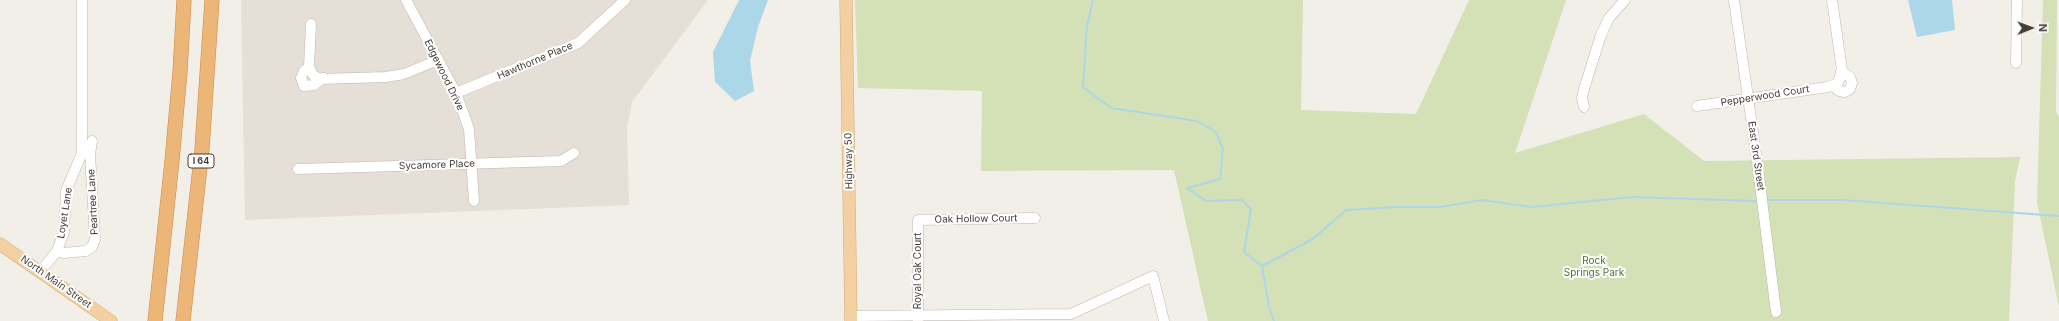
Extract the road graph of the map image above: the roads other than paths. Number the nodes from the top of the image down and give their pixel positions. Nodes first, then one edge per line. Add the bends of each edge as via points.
1 (82, 0) edge
2 (184, 0) edge
3 (212, 0) edge
4 (406, 0) edge
5 (625, 0) edge
6 (846, 0) edge
7 (1625, 0) edge
8 (1734, 0) edge
9 (1832, 0) edge
10 (2017, 0) edge
11 (311, 24) dead end
12 (438, 60) junction
13 (2016, 63) dead end
14 (308, 67) junction
15 (323, 78) junction
16 (456, 93) junction
17 (1748, 99) junction
18 (1697, 106) dead end
19 (1584, 107) dead end
20 (92, 140) dead end
21 (574, 153) dead end
22 (472, 165) junction
23 (298, 169) dead end
24 (474, 201) dead end
25 (1035, 218) dead end
26 (918, 220) joint
27 (0, 244) edge
28 (57, 251) junction
29 (40, 272) junction
30 (1776, 312) dead end
31 (918, 318) edge
32 (1012, 318) edge
33 (851, 319) edge
34 (111, 321) edge
35 (155, 321) edge
36 (183, 321) edge
37 (1164, 321) edge

1 - 28 street, Loyet Lane via 82,153 66,191 64,232
2 - 35 highway, I 64 via 173,154
3 - 36 highway, I 64 via 202,149
4 - 12 street, Edgewood Drive
5 - 16 street, Hawthorne Place via 578,43
6 - 33 main road, Highway 50
7 - 19 street via 1609,18 1601,35 1584,89
8 - 17 street, East 3rd Street
9 - 17 street, Pepperwood Court via 1842,71 1850,78 1850,88 1845,92 1838,91 1833,86
10 - 13 street
11 - 14 street
12 - 15 street via 404,74 386,77
12 - 16 street, Edgewood Drive
14 - 15 street via 316,78
14 - 15 street via 301,78 304,86 314,85
16 - 22 street, Edgewood Drive via 469,129
17 - 18 street, Pepperwood Court
17 - 30 street, East 3rd Street
20 - 28 street, Peartree Lane via 90,154 95,239 86,251
21 - 22 street, Sycamore Place via 561,161
22 - 23 street, Sycamore Place
22 - 24 street, Edgewood Drive
25 - 26 street, Oak Hollow Court
26 - 31 street, Royal Oak Court
27 - 29 main road, North Main Street
28 - 29 street
29 - 34 main road, North Main Street
31 - 32 street
31 - 33 street
32 - 37 street via 1072,314 1153,276

